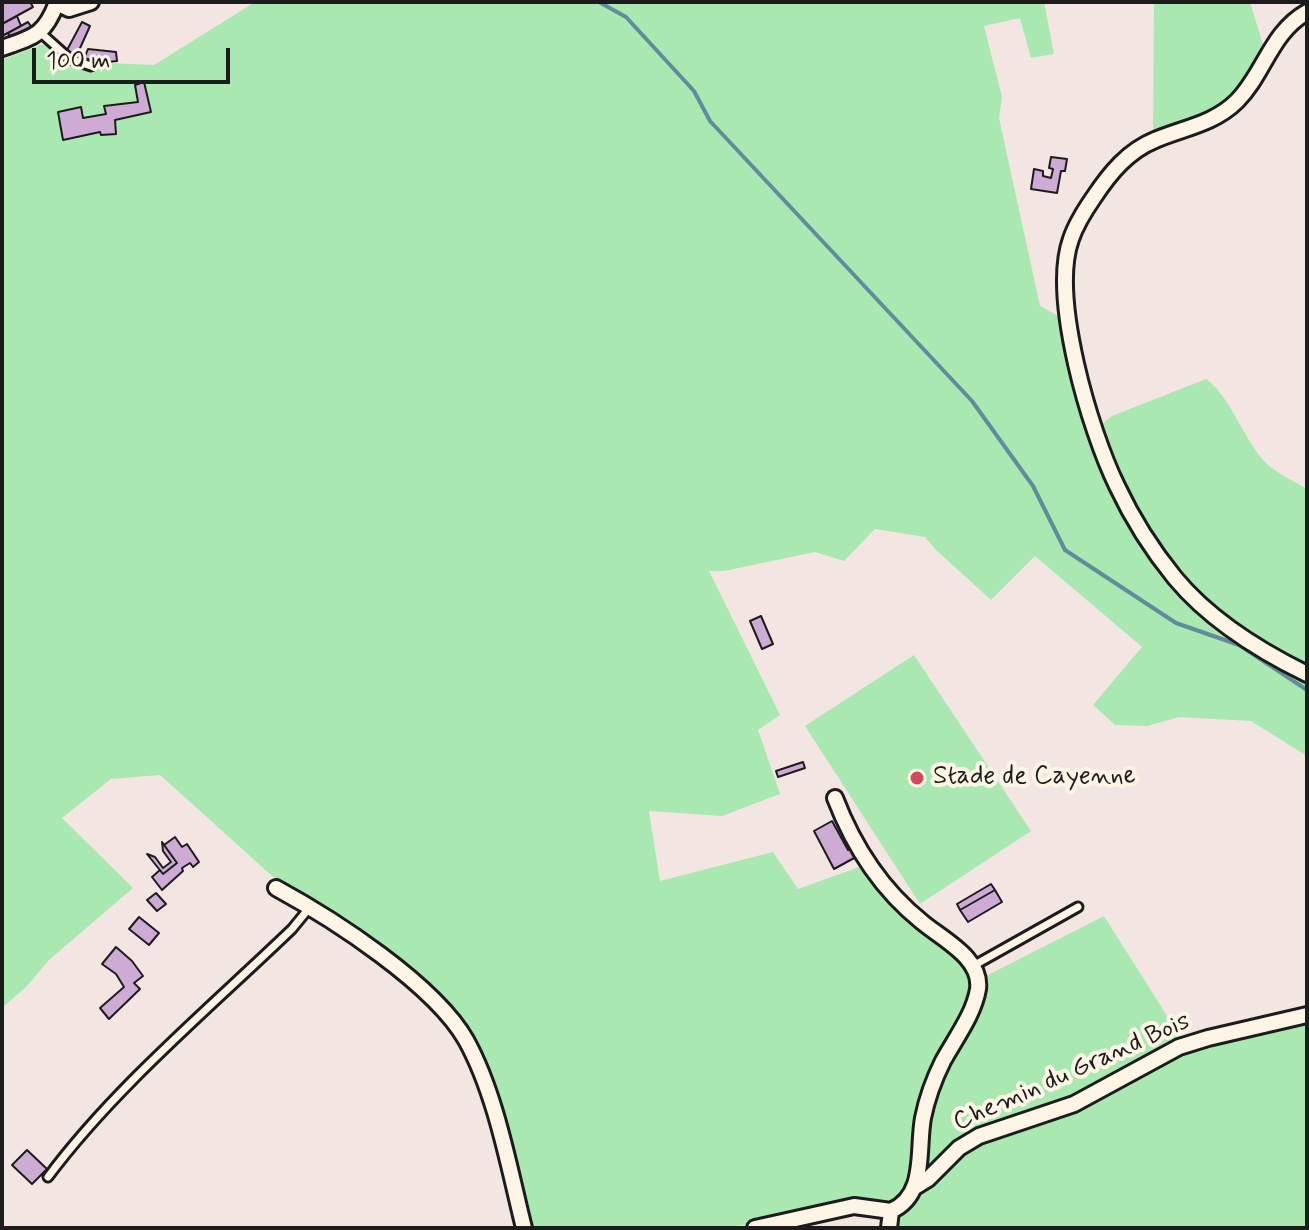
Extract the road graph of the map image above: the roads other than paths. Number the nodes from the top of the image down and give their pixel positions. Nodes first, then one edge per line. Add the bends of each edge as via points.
1 (57, 2) edge
2 (91, 2) edge
3 (1307, 12) edge
4 (41, 33) junction
5 (2, 48) edge
6 (91, 66) dead end
7 (1307, 674) edge
8 (835, 798) dead end
9 (276, 888) dead end
10 (310, 907) junction
11 (1078, 907) dead end
12 (973, 966) junction
13 (1307, 1015) edge
14 (48, 1177) dead end
15 (915, 1187) junction
16 (891, 1211) junction
17 (524, 1228) edge
18 (755, 1228) edge
19 (889, 1228) edge

1 - 2 street via 69,9
1 - 4 street
3 - 7 street via 1287,28 1229,108 1142,146 1116,168 1070,240 1066,302 1093,423 1133,516 1176,579 1223,623
4 - 5 street
4 - 6 lane via 70,59
8 - 12 street via 852,838 884,884
9 - 10 street
10 - 14 lane via 71,1145
10 - 17 street via 423,989 452,1018 486,1087
11 - 12 lane
12 - 15 street via 977,997 932,1086
13 - 15 street, Chemin du Grand Bois via 1179,1047 1074,1104 979,1136
15 - 16 street, Chemin du Grand Bois via 909,1199
16 - 18 street via 854,1206
16 - 19 street

